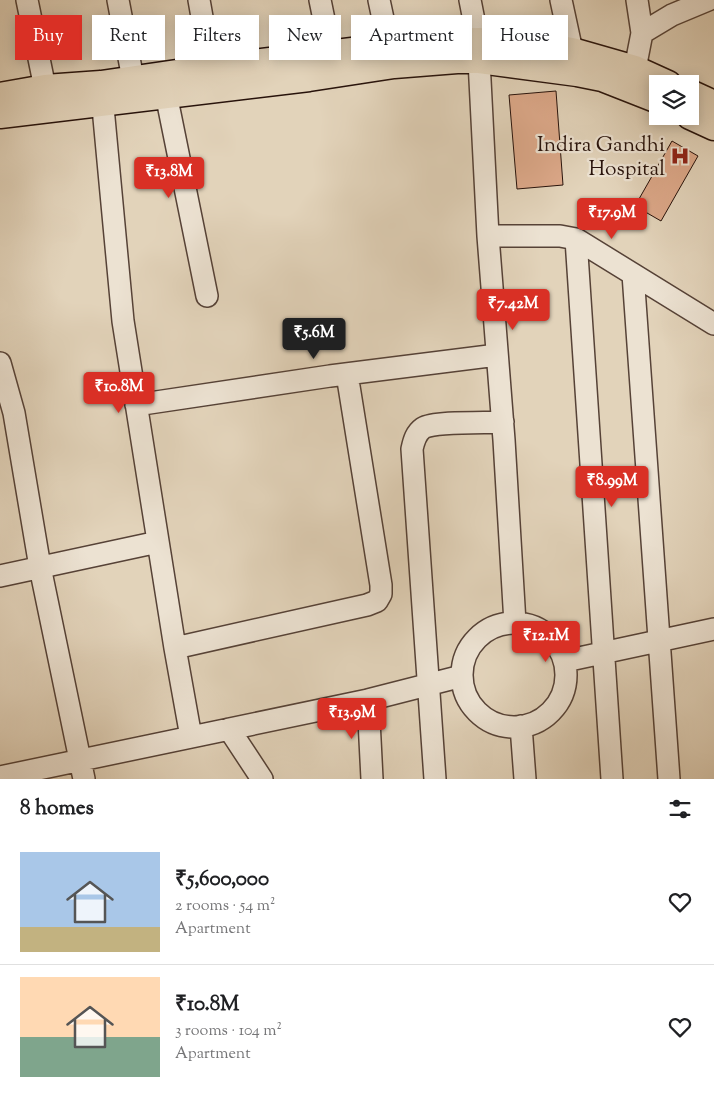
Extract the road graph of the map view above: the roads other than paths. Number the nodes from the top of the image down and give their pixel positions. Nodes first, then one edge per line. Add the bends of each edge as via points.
1 (27, 0) edge
2 (118, 0) edge
3 (199, 0) edge
4 (320, 0) edge
5 (380, 0) edge
6 (470, 0) edge
7 (562, 0) edge
8 (637, 0) edge
9 (708, 0) edge
10 (323, 15) edge
11 (383, 15) edge
12 (642, 34) junction
13 (472, 49) edge
14 (478, 50) junction
15 (572, 51) junction
16 (279, 60) edge
17 (211, 68) junction
18 (635, 69) junction
19 (649, 75) edge
20 (133, 79) junction
21 (45, 88) junction
22 (102, 93) junction
23 (166, 94) junction
24 (649, 96) edge
25 (699, 97) edge
26 (714, 104) edge
27 (3, 105) edge
28 (699, 120) edge
29 (714, 127) edge
30 (488, 236) junction
31 (576, 239) junction
32 (633, 274) junction
33 (207, 296) dead end
34 (714, 324) edge
35 (497, 355) junction
36 (0, 363) edge
37 (347, 374) junction
38 (4, 390) edge
39 (136, 405) junction
40 (503, 422) junction
41 (158, 542) junction
42 (40, 567) junction
43 (0, 576) edge
44 (515, 623) junction
45 (714, 629) edge
46 (660, 641) junction
47 (174, 648) junction
48 (603, 654) junction
49 (565, 661) junction
50 (462, 676) junction
51 (429, 685) junction
52 (368, 700) junction
53 (521, 726) junction
54 (229, 729) junction
55 (191, 738) junction
56 (82, 769) edge
57 (0, 777) edge
58 (262, 779) edge
59 (372, 779) edge
60 (435, 779) edge
61 (525, 779) edge
62 (612, 779) edge
63 (669, 779) edge

1 - 21 street
2 - 20 street
3 - 17 street
4 - 10 street
5 - 11 street
6 - 14 street
7 - 15 street
8 - 12 street
9 - 12 street via 672,15
12 - 18 street
13 - 14 main road
14 - 15 main road via 532,44
14 - 23 main road via 458,60 394,64 309,78
14 - 24 main road via 602,78
14 - 30 street
15 - 18 main road
16 - 17 main road
17 - 20 main road
18 - 19 main road
20 - 22 main road
21 - 22 main road
21 - 27 main road
22 - 23 main road
22 - 27 main road
22 - 39 street via 123,321
23 - 33 street
25 - 26 main road
28 - 29 main road
30 - 31 street
30 - 35 street
31 - 32 street
31 - 48 street
32 - 34 street
32 - 46 street
35 - 37 street
35 - 40 street
36 - 38 street
37 - 39 street
37 - 47 street via 381,585 377,601
38 - 42 street via 14,412
39 - 41 street
40 - 44 street
40 - 51 street via 424,427 416,435 412,448
41 - 42 street
41 - 47 street
42 - 43 street
42 - 56 street
44 - 49 street via 532,626 547,635
44 - 50 street via 484,633 472,645 464,660
45 - 46 street
46 - 48 street
46 - 63 street
47 - 55 street
48 - 49 street
48 - 62 street
49 - 53 street via 566,679 562,696 538,721
50 - 51 street
50 - 53 street via 465,694 474,708 488,720 504,726
51 - 52 street
51 - 60 street
52 - 54 street
52 - 59 street
53 - 61 street
54 - 55 street
54 - 58 street
55 - 56 street
56 - 57 street

